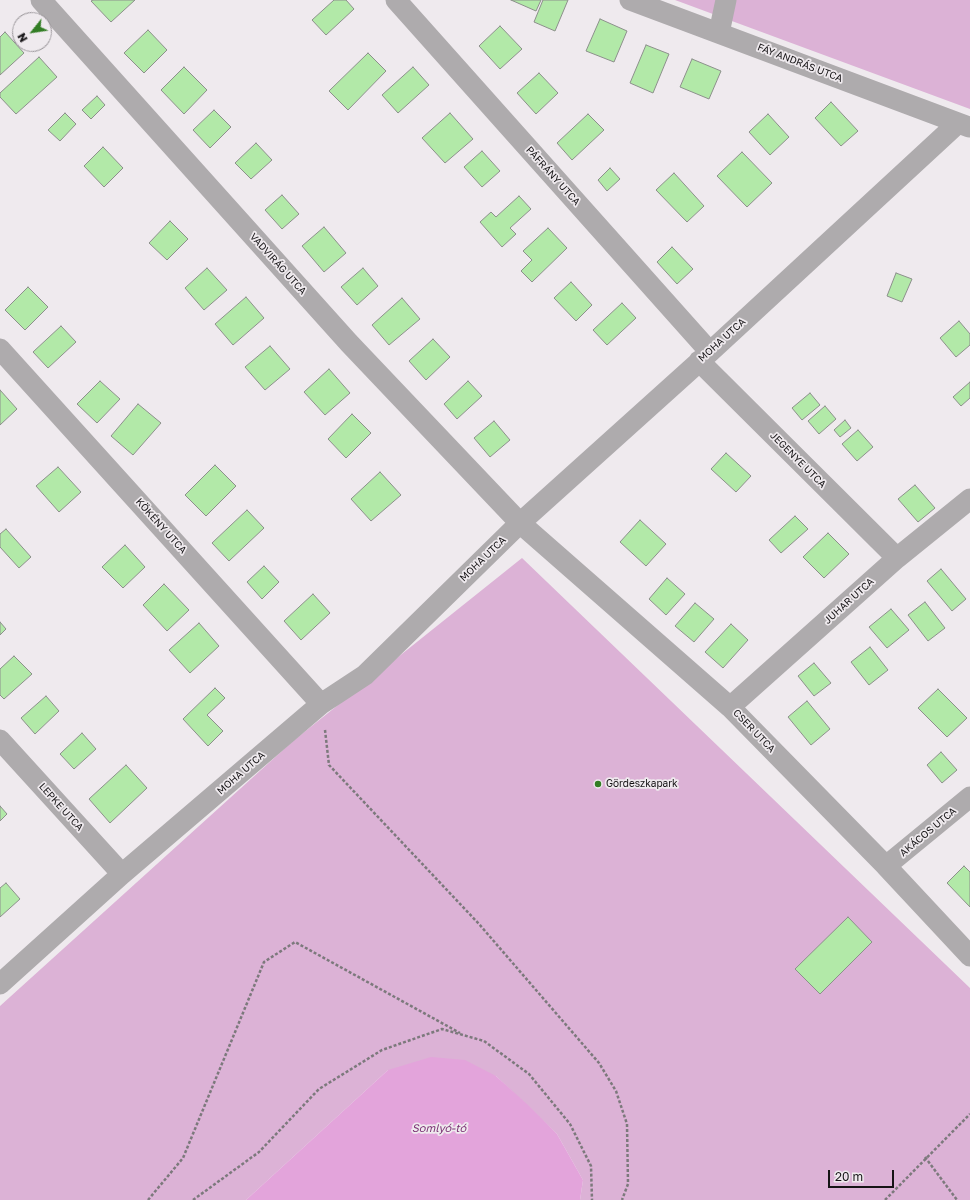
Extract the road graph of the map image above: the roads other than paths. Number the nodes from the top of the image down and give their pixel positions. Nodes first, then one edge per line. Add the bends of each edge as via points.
1 (41, 0) edge
2 (396, 0) edge
3 (630, 0) edge
4 (726, 0) edge
5 (719, 33) junction
6 (964, 125) edge
7 (0, 349) edge
8 (705, 356) junction
9 (970, 499) edge
10 (520, 523) junction
11 (897, 558) junction
12 (321, 704) junction
13 (730, 707) junction
14 (0, 740) edge
15 (970, 797) edge
16 (886, 866) junction
17 (122, 874) junction
18 (970, 956) edge
19 (0, 984) edge

1 - 10 street, VADVIRÁG UTCA via 349,343
2 - 8 street, PÁFRÁNY UTCA
3 - 5 street, FÁY ANDRÁS UTCA
4 - 5 street
5 - 6 street, FÁY ANDRÁS UTCA
6 - 8 street, MOHA UTCA
7 - 12 street, KÖKÉNY UTCA
8 - 10 street, MOHA UTCA
8 - 11 street, JEGENYE UTCA
9 - 11 street, JUHAR UTCA
10 - 12 street, MOHA UTCA via 365,676
10 - 13 street, CSER UTCA
11 - 13 street, JUHAR UTCA
12 - 17 street, MOHA UTCA
13 - 16 street, CSER UTCA
14 - 17 street, LEPKE UTCA
15 - 16 street, AKÁCOS UTCA
16 - 18 street, CSER UTCA
17 - 19 street, MOHA UTCA

